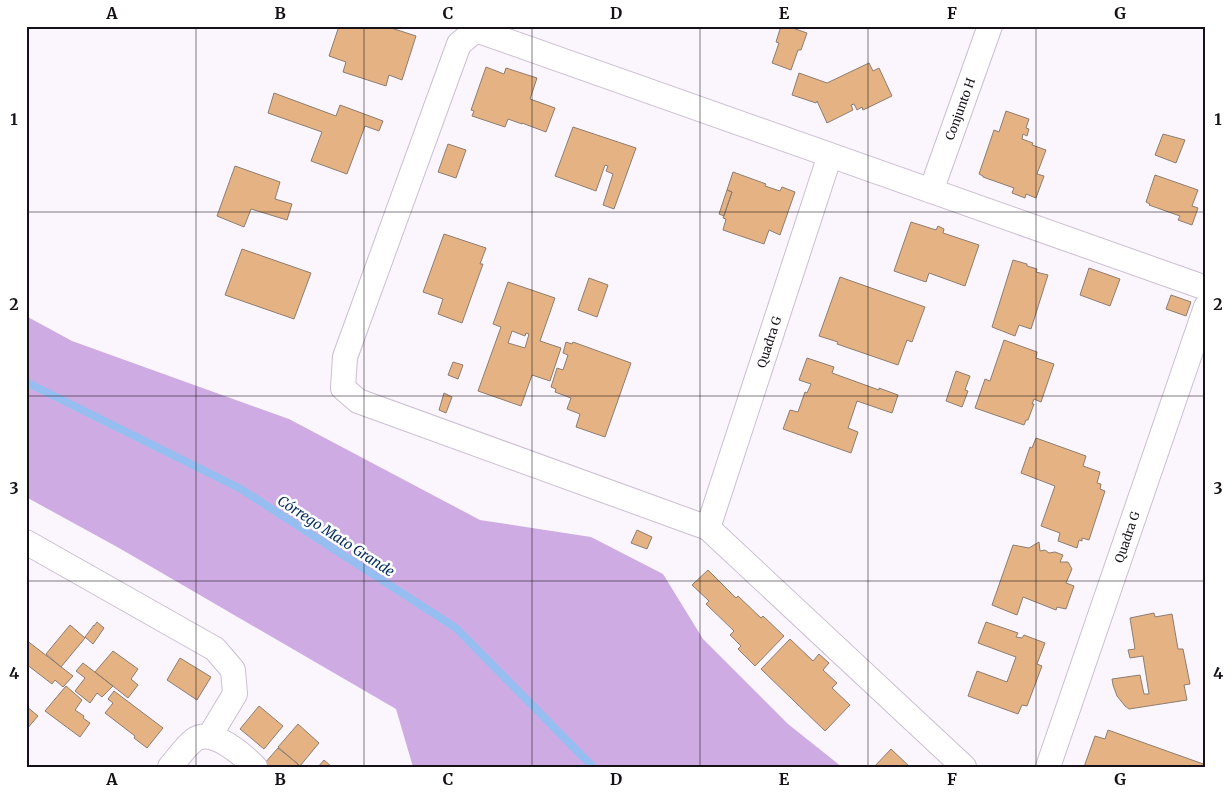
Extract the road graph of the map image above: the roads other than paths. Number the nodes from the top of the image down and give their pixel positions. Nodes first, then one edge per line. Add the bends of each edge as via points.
1 (990, 26) edge
2 (830, 155) junction
3 (931, 191) junction
4 (1206, 288) edge
5 (1206, 307) edge
6 (708, 528) junction
7 (26, 542) edge
8 (209, 737) junction
9 (170, 767) edge
10 (255, 767) edge
11 (964, 767) edge
12 (1048, 767) edge

1 - 3 street, Conjunto H
2 - 3 street
2 - 6 street, Quadra G
2 - 6 street via 476,30 459,44 346,357 343,388 358,401
3 - 4 street
5 - 12 street, Quadra G
6 - 11 street
7 - 8 street via 215,649 233,670 235,694
8 - 9 street via 194,740
8 - 10 street via 234,749

